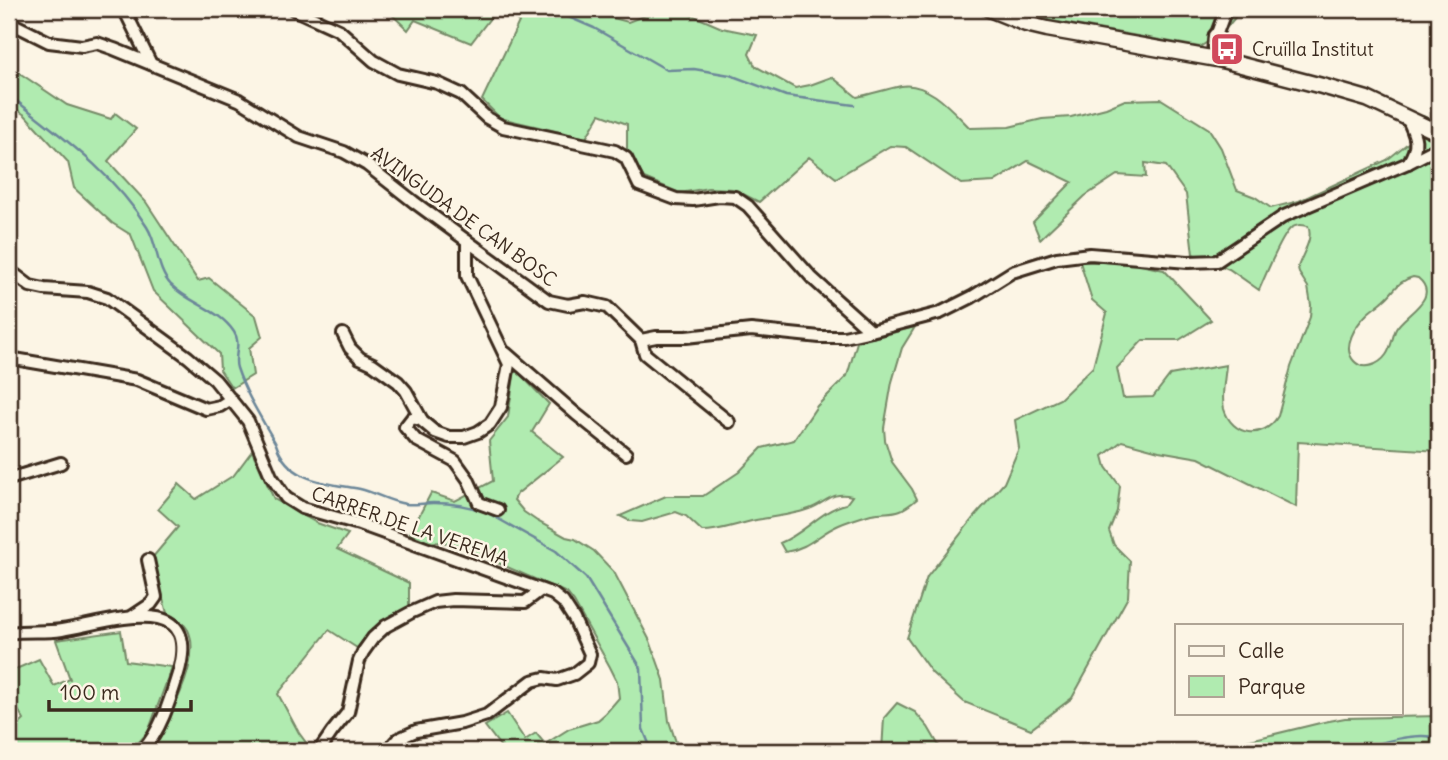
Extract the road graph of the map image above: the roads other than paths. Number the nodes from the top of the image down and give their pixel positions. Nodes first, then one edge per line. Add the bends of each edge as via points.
1 (124, 9) edge
2 (293, 9) edge
3 (989, 9) edge
4 (1226, 9) edge
5 (9, 22) edge
6 (1216, 36) junction
7 (1200, 56) junction
8 (1222, 60) junction
9 (151, 64) junction
10 (1432, 138) edge
11 (1408, 163) junction
12 (467, 241) junction
13 (9, 270) edge
14 (871, 331) junction
15 (342, 334) dead end
16 (641, 340) junction
17 (504, 351) junction
18 (9, 358) edge
19 (231, 399) junction
20 (422, 420) junction
21 (729, 422) dead end
22 (626, 454) dead end
23 (61, 463) dead end
24 (9, 479) edge
25 (498, 510) dead end
26 (148, 560) dead end
27 (541, 590) junction
28 (133, 616) junction
29 (9, 633) edge
30 (142, 751) edge
31 (319, 751) edge
32 (387, 751) edge

1 - 9 street
2 - 14 street via 339,30 374,61 398,74 461,94 503,127 615,151 626,158 639,185 676,199 735,197 812,278
3 - 7 street via 1046,29
4 - 6 street
5 - 9 street, AVINGUDA DE CAN BOSC via 49,42 97,43
6 - 7 street
6 - 8 street via 1214,47
7 - 8 street
8 - 10 street via 1367,99 1407,118
9 - 12 street, AVINGUDA DE CAN BOSC via 239,100 299,137 344,152
10 - 11 street
10 - 11 street via 1425,155
11 - 14 street via 1283,216 1217,261 1090,254 1056,258 1012,272 940,313
12 - 16 street, AVINGUDA DE CAN BOSC via 549,301 607,307
12 - 17 street via 467,276
13 - 19 street, CARRER DE LA VEREMA via 30,286 107,298 188,357
14 - 16 street via 820,337 751,330
15 - 20 street via 360,358 398,382
16 - 21 street, AVINGUDA DE CAN BOSC via 645,354
17 - 20 street via 509,364 501,407 491,424 464,437 449,437
17 - 22 street
18 - 19 street via 137,380 206,409
19 - 27 street, CARRER DE LA VEREMA via 248,421 271,476 286,498 302,508
20 - 25 street via 412,418 405,427 416,440 455,461 478,503
23 - 24 street
26 - 28 street via 156,597
27 - 31 street via 525,602 435,602 386,626 363,652 350,708
27 - 32 street, CARRER DE LA VEREMA via 553,594 569,611 590,654 588,663 557,680 532,681 487,715 415,731
28 - 29 street via 55,632
28 - 30 street via 165,619 183,646 169,702

